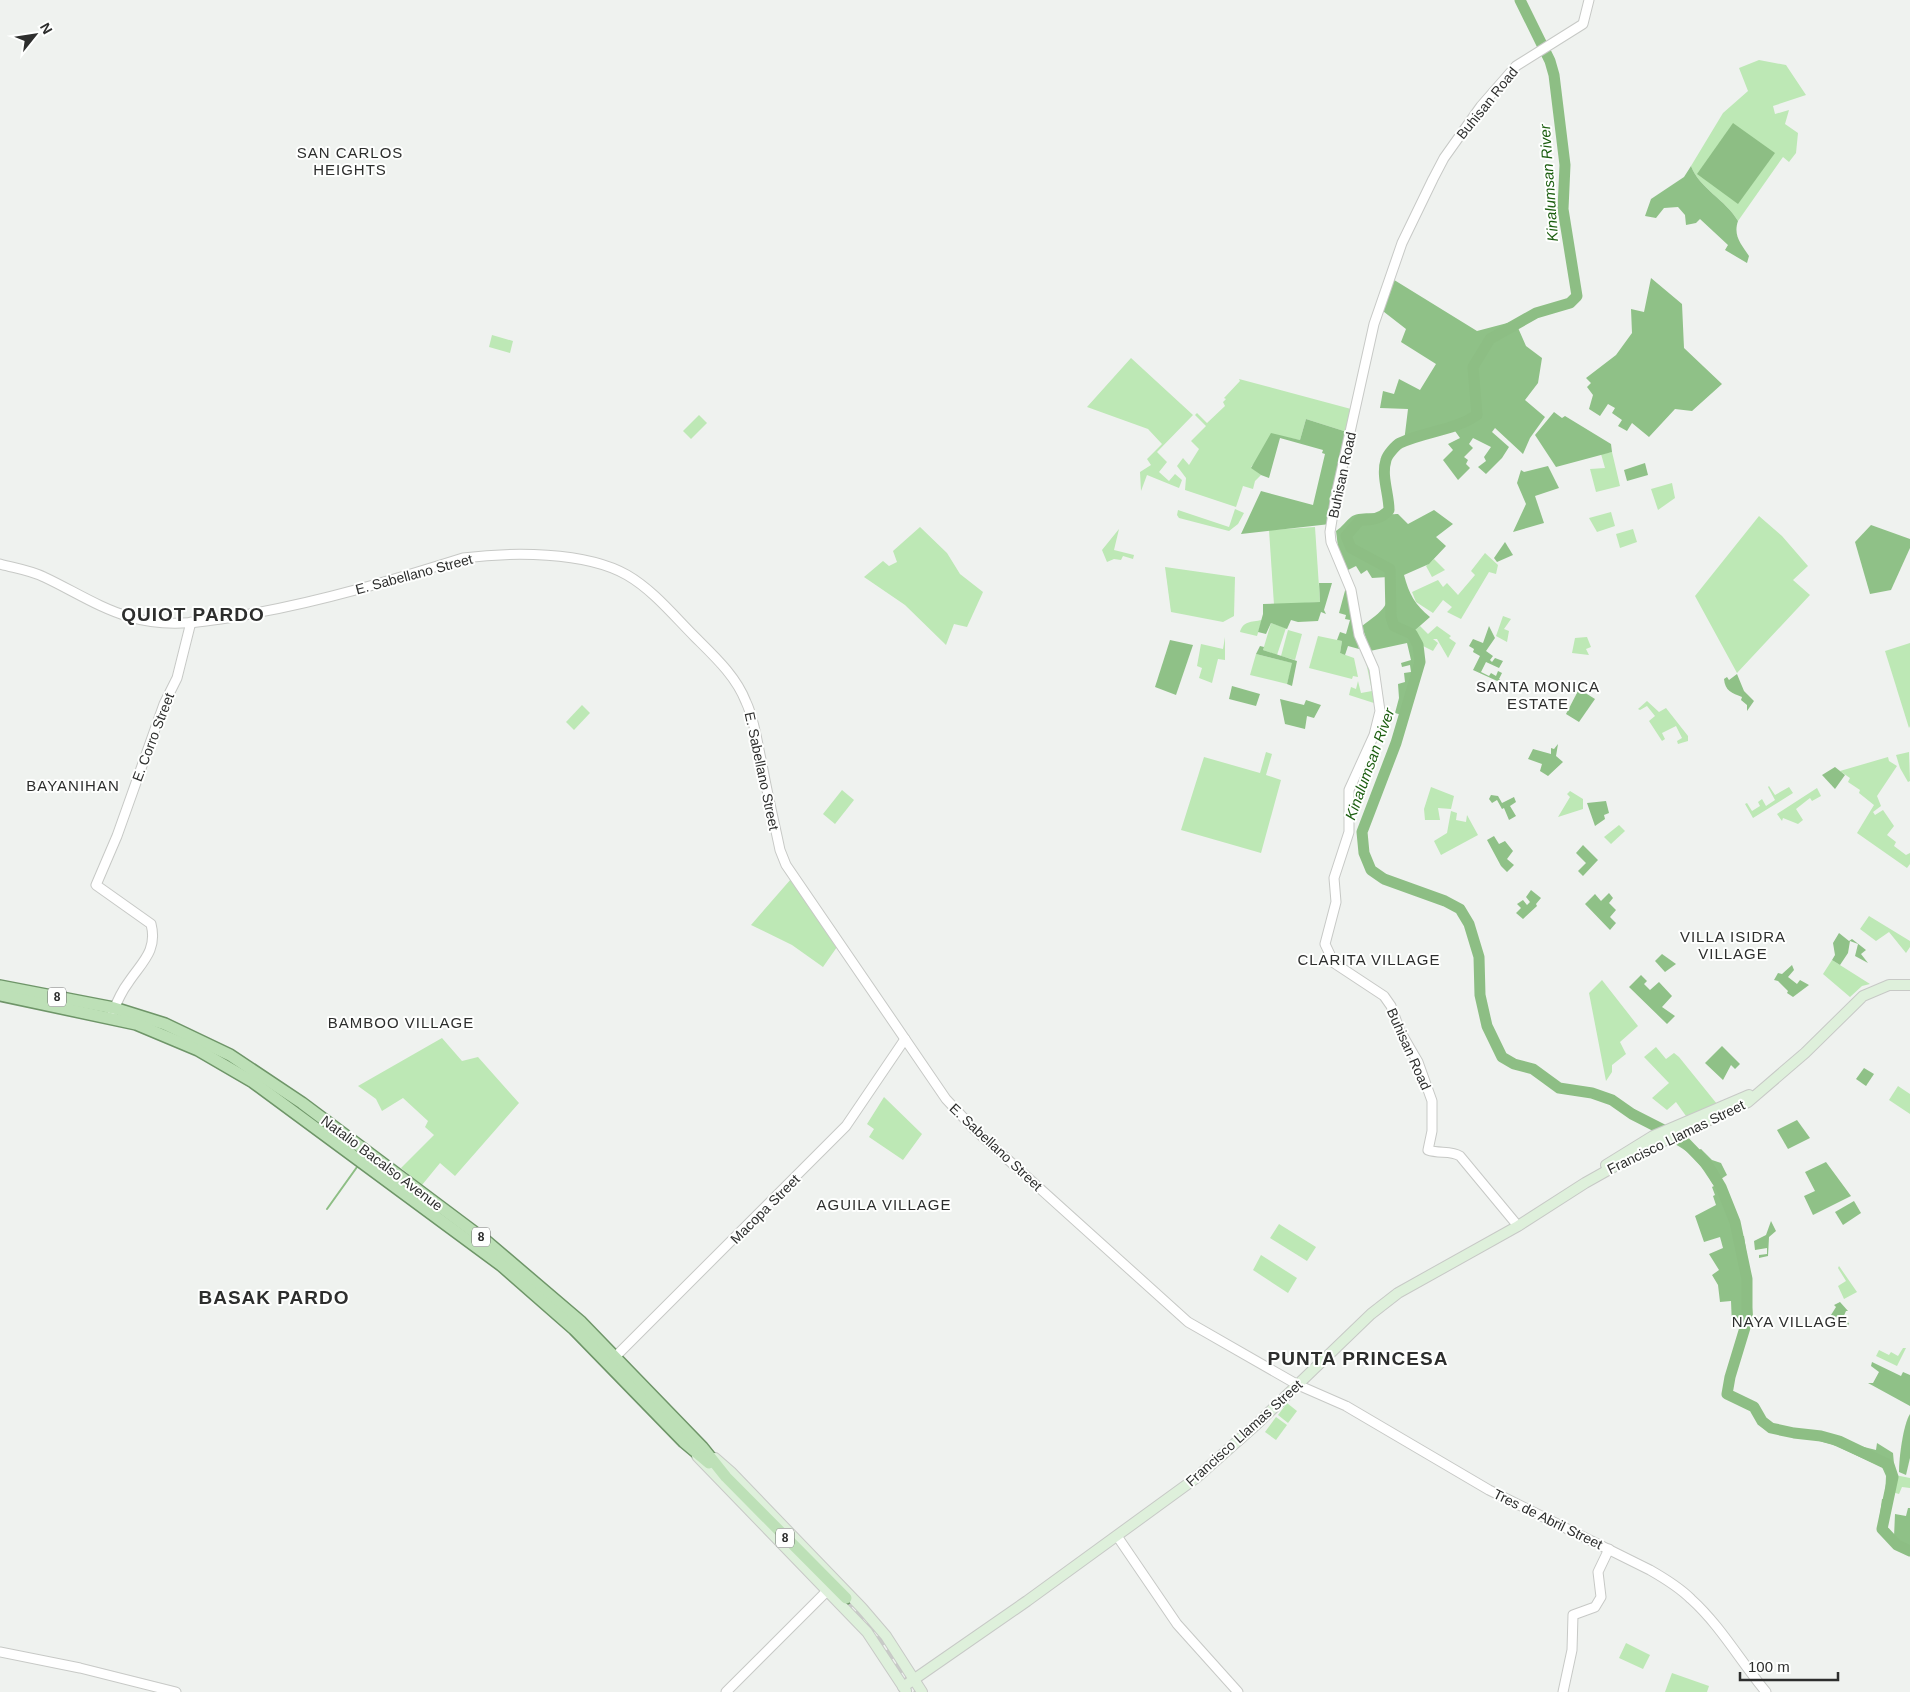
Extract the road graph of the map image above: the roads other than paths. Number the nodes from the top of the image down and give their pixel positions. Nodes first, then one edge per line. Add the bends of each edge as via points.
1 (1589, 0) edge
2 (0, 564) edge
3 (191, 622) junction
4 (1910, 985) edge
5 (0, 986) edge
6 (0, 994) edge
7 (113, 1013) junction
8 (905, 1039) junction
9 (1518, 1226) junction
10 (611, 1360) junction
11 (1298, 1385) junction
12 (698, 1449) junction
13 (1117, 1536) junction
14 (1609, 1549) junction
15 (827, 1590) junction
16 (846, 1598) tunnel mouth
17 (0, 1652) edge
18 (914, 1679) junction
19 (904, 1689) edge
20 (176, 1692) edge
21 (726, 1692) edge
22 (922, 1692) edge
23 (1238, 1692) edge
24 (1563, 1692) edge
25 (1766, 1692) edge

1 - 9 street, Buhisan Road via 1583,24 1516,66 1497,86 1444,158 1402,243 1374,324 1330,532 1351,590 1359,636 1374,668 1380,711 1374,735 1349,790 1348,832 1334,878 1336,902 1325,944 1334,963 1384,996 1390,1006 1418,1062 1432,1101 1428,1150 1455,1152 1460,1156
2 - 3 street, E. Sabellano Street via 43,576 75,594 130,617 159,623
3 - 7 street, E. Corro Street via 177,678 164,704 96,886 151,924 152,930 146,961 128,983
3 - 8 street, E. Sabellano Street via 281,608 480,556 582,560 628,576 671,612 725,668 739,688 754,725 780,850 786,865
4 - 9 main road, Francisco Llamas Street via 1890,985 1863,996 1748,1102 1655,1140
5 - 7 main road, Natalio Bacalso Avenue / 8
6 - 7 main road, Natalio Bacalso Avenue / 8
7 - 10 main road, Natalio Bacalso Avenue / 8 via 222,1062 279,1099 453,1223
8 - 10 street, Macopa Street via 846,1126
8 - 11 street, E. Sabellano Street via 934,1083 975,1130 1154,1294 1196,1327
9 - 11 main road, Francisco Llamas Street via 1398,1293 1371,1314
10 - 12 main road, Natalio Bacalso Avenue / 8
11 - 13 main road, Francisco Llamas Street via 1224,1454
11 - 14 street, Tres de Abril Street via 1346,1406 1489,1490
12 - 15 main road, Natalio Bacalso Avenue / 8 via 706,1468
12 - 16 main road, Natalio Bacalso Avenue / 8
12 - 18 main road, Natalio Bacalso Avenue / 8 via 731,1472 862,1608 886,1636
13 - 18 main road, Francisco Llamas Street
13 - 23 street via 1177,1624
14 - 24 street via 1598,1572 1601,1597 1595,1607 1573,1615 1572,1650
14 - 25 street, Tres de Abril Street via 1650,1570 1689,1597
15 - 19 main road, Natalio Bacalso Avenue / 8 via 867,1632
15 - 21 street
17 - 20 street
18 - 19 main road, Francisco Llamas Street
18 - 22 main road, Natalio Bacalso Avenue / 8

